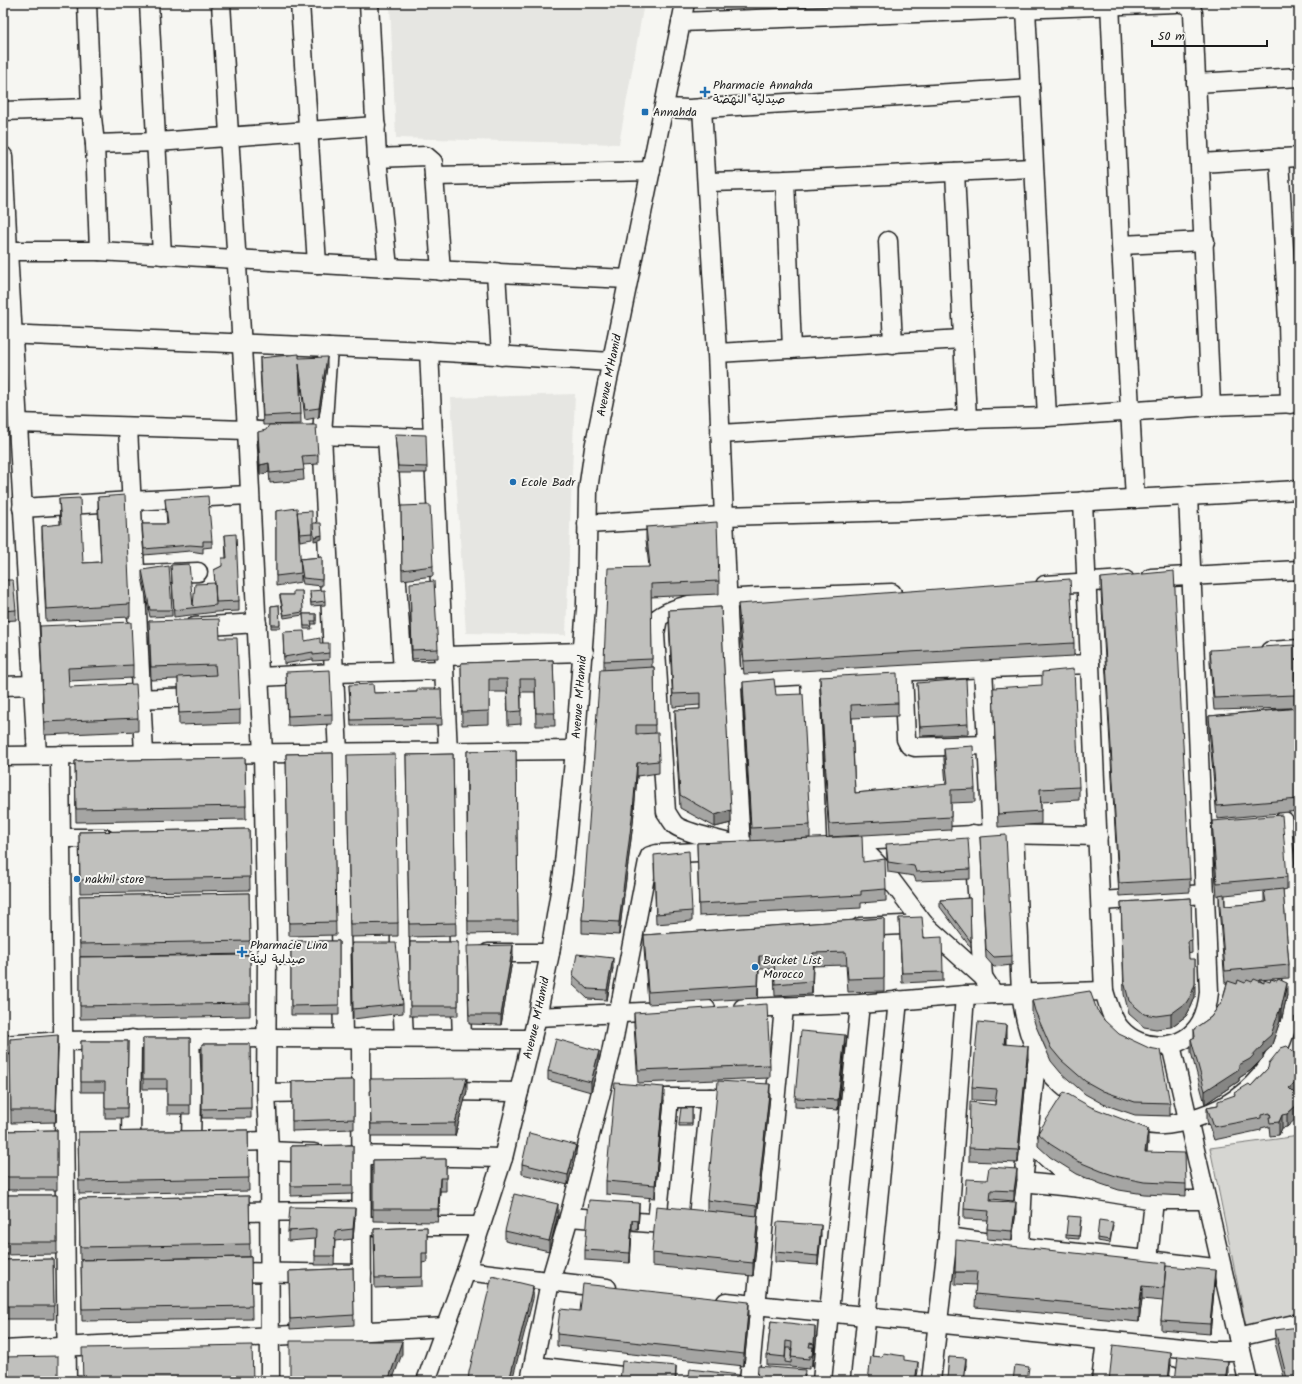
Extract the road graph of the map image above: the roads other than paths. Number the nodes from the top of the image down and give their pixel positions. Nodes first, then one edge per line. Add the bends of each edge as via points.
1 (87, 3) edge
2 (149, 3) edge
3 (221, 3) edge
4 (300, 3) edge
5 (369, 3) edge
6 (685, 3) edge
7 (1176, 3) edge
8 (1181, 3) edge
9 (1110, 4) edge
10 (1026, 9) junction
11 (780, 10) edge
12 (681, 22) junction
13 (1299, 77) edge
14 (1196, 83) junction
15 (1030, 88) junction
16 (91, 108) junction
17 (665, 108) junction
18 (702, 108) junction
19 (3, 111) edge
20 (376, 126) junction
21 (308, 131) junction
22 (229, 136) junction
23 (157, 142) junction
24 (95, 144) junction
25 (3, 156) edge
26 (1299, 157) edge
27 (377, 158) junction
28 (1279, 158) junction
29 (1201, 163) junction
30 (1033, 168) junction
31 (651, 171) junction
32 (955, 172) junction
33 (434, 176) junction
34 (785, 180) junction
35 (707, 182) junction
36 (1291, 228) edge
37 (1205, 240) junction
38 (888, 241) dead end
39 (1121, 245) junction
40 (8, 251) junction
41 (99, 251) junction
42 (162, 255) junction
43 (236, 260) junction
44 (317, 264) junction
45 (388, 268) junction
46 (441, 271) junction
47 (496, 272) junction
48 (628, 279) junction
49 (1293, 322) edge
50 (8, 334) edge
51 (963, 339) junction
52 (241, 344) junction
53 (893, 344) junction
54 (328, 347) junction
55 (792, 349) junction
56 (429, 351) junction
57 (717, 353) junction
58 (501, 356) junction
59 (612, 362) junction
60 (1294, 404) edge
61 (1211, 406) junction
62 (1130, 411) junction
63 (1047, 417) junction
64 (967, 419) junction
65 (18, 423) junction
66 (128, 427) junction
67 (248, 430) junction
68 (720, 434) junction
69 (322, 435) junction
70 (387, 437) junction
71 (434, 438) junction
72 (1299, 490) edge
73 (249, 495) junction
74 (1188, 495) junction
75 (1135, 499) junction
76 (131, 500) junction
77 (1083, 502) junction
78 (22, 508) junction
79 (723, 516) junction
80 (587, 524) junction
81 (1299, 570) edge
82 (198, 572) dead end
83 (127, 575) junction
84 (1191, 575) junction
85 (1086, 582) junction
86 (1024, 586) edge
87 (908, 592) edge
88 (728, 598) junction
89 (257, 623) junction
90 (174, 628) edge
91 (1299, 650) edge
92 (584, 652) junction
93 (1251, 652) edge
94 (1194, 653) junction
95 (1215, 653) edge
96 (444, 663) junction
97 (1090, 664) junction
98 (983, 668) junction
99 (402, 671) junction
100 (903, 672) junction
101 (334, 673) junction
102 (810, 674) junction
103 (261, 677) junction
104 (732, 679) junction
105 (33, 685) junction
106 (3, 686) edge
107 (205, 697) edge
108 (141, 698) junction
109 (112, 701) edge
110 (987, 745) junction
111 (575, 750) junction
112 (399, 752) junction
113 (453, 752) junction
114 (338, 753) junction
115 (144, 754) junction
116 (263, 754) junction
117 (37, 755) junction
118 (60, 755) junction
119 (3, 756) edge
120 (1284, 821) edge
121 (973, 834) junction
122 (992, 834) junction
123 (1014, 834) junction
124 (1098, 836) junction
125 (124, 837) edge
126 (61, 838) junction
127 (716, 840) junction
128 (855, 841) junction
129 (764, 845) edge
130 (741, 846) junction
131 (1205, 894) junction
132 (1294, 898) edge
133 (1101, 901) junction
134 (924, 924) junction
135 (840, 929) edge
136 (550, 953) junction
137 (452, 954) junction
138 (348, 955) junction
139 (262, 960) junction
140 (983, 977) junction
141 (1104, 991) junction
142 (1290, 991) edge
143 (1021, 993) junction
144 (994, 994) junction
145 (965, 995) junction
146 (898, 1000) junction
147 (860, 1004) junction
148 (784, 1007) junction
149 (618, 1013) junction
150 (537, 1017) junction
151 (266, 1038) junction
152 (343, 1038) junction
153 (361, 1038) junction
154 (404, 1038) junction
155 (462, 1038) junction
156 (132, 1039) junction
157 (190, 1039) junction
158 (532, 1039) junction
159 (63, 1040) junction
160 (3, 1045) edge
161 (1171, 1045) junction
162 (1037, 1054) junction
163 (1290, 1057) edge
164 (1269, 1065) junction
165 (381, 1091) edge
166 (427, 1091) edge
167 (347, 1092) junction
168 (519, 1092) junction
169 (266, 1093) junction
170 (600, 1097) junction
171 (668, 1098) junction
172 (710, 1098) junction
173 (764, 1098) junction
174 (1188, 1120) junction
175 (1028, 1141) junction
176 (131, 1143) edge
177 (268, 1146) junction
178 (361, 1155) junction
179 (503, 1158) junction
180 (1023, 1182) junction
181 (1082, 1188) junction
182 (1154, 1200) junction
183 (1206, 1200) junction
184 (206, 1212) edge
185 (268, 1213) junction
186 (362, 1218) junction
187 (569, 1218) junction
188 (658, 1223) junction
189 (481, 1226) junction
190 (948, 1236) junction
191 (1020, 1247) junction
192 (1148, 1260) junction
193 (1222, 1269) junction
194 (466, 1271) junction
195 (214, 1272) edge
196 (268, 1272) junction
197 (362, 1274) junction
198 (550, 1282) junction
199 (624, 1290) edge
200 (708, 1300) edge
201 (754, 1305) junction
202 (828, 1313) junction
203 (866, 1317) junction
204 (1299, 1323) edge
205 (936, 1324) junction
206 (446, 1327) junction
207 (362, 1331) junction
208 (270, 1336) junction
209 (1106, 1340) junction
210 (1239, 1344) junction
211 (67, 1346) junction
212 (3, 1350) edge
213 (532, 1374) edge
214 (596, 1378) edge
215 (618, 1379) edge
216 (67, 1381) edge
217 (270, 1381) edge
218 (426, 1381) edge
219 (666, 1381) edge
220 (748, 1381) edge
221 (822, 1381) edge
222 (860, 1381) edge
223 (931, 1381) edge
224 (1101, 1381) edge
225 (1248, 1381) edge

1 - 16 street
2 - 23 street
3 - 22 street
4 - 21 street
5 - 20 street
6 - 12 street, Avenue M'Hamid
7 - 9 street
8 - 14 street via 1192,8
9 - 10 street
9 - 39 street
10 - 11 street
10 - 15 street
11 - 12 street
12 - 17 street, Avenue M'Hamid
13 - 14 street
14 - 29 street
15 - 18 street
15 - 30 street
16 - 19 street
16 - 24 street
17 - 18 street
17 - 31 street, Avenue M'Hamid
18 - 35 street
20 - 21 street
20 - 27 street
21 - 22 street
21 - 44 street
22 - 23 street
22 - 43 street
23 - 24 street
23 - 42 street
24 - 41 street
25 - 40 street
26 - 28 street
27 - 33 street via 426,156 433,162
27 - 45 street
28 - 29 street
28 - 36 street
29 - 37 street
30 - 32 street
30 - 63 street
31 - 33 street
31 - 48 street, Avenue M'Hamid
32 - 34 street
32 - 51 street
33 - 46 street
34 - 35 street
34 - 55 street
35 - 57 street
36 - 49 street
37 - 39 street
37 - 61 street
38 - 53 street
39 - 62 street
40 - 41 street
40 - 50 street
41 - 42 street
42 - 43 street
43 - 44 street
43 - 52 street
44 - 45 street
45 - 46 street
46 - 47 street
47 - 48 street
47 - 58 street
48 - 59 street, Avenue M'Hamid
49 - 60 street
50 - 52 street
50 - 65 street
51 - 53 street
51 - 64 street
52 - 54 street
52 - 67 street
53 - 55 street
54 - 56 street
54 - 69 street
55 - 57 street
56 - 58 street
56 - 71 street
57 - 68 street
58 - 59 street
59 - 80 street, Avenue M'Hamid via 594,448 588,490
60 - 61 street
61 - 62 street
62 - 63 street
62 - 75 street
63 - 64 street
64 - 68 street
65 - 66 street
65 - 78 street
66 - 67 street
66 - 76 street
67 - 69 street
67 - 73 street
68 - 79 street
69 - 70 street
69 - 101 street
70 - 71 street
70 - 99 street
71 - 96 street
72 - 74 street
73 - 76 street
73 - 89 street
74 - 75 street
74 - 84 street
75 - 77 street
76 - 78 street
76 - 83 street
77 - 79 street
77 - 85 street
78 - 105 street via 38,635
79 - 80 street
79 - 88 street
80 - 92 street, Avenue M'Hamid via 588,568
81 - 84 street
82 - 83 street
83 - 108 street via 137,630
84 - 85 street
84 - 94 street
85 - 86 street
85 - 97 street
87 - 88 street
88 - 104 street
88 - 127 street via 665,612 658,618 655,634 666,812 676,826
89 - 90 street
89 - 103 street
91 - 93 street
92 - 96 street
92 - 111 street, Avenue M'Hamid
94 - 95 street
94 - 131 street via 1205,717 1209,824
96 - 99 street
96 - 113 street
97 - 98 street
97 - 124 street
98 - 100 street
98 - 110 street
99 - 101 street
100 - 102 street
100 - 110 street via 906,739 909,745
101 - 103 street
101 - 114 street
102 - 104 street
102 - 128 street via 810,843
103 - 116 street
104 - 130 street
105 - 106 street
105 - 117 street
107 - 108 street
108 - 109 street
108 - 115 street
110 - 122 street
111 - 113 street
111 - 136 street, Avenue M'Hamid via 563,874
112 - 113 street
112 - 114 street
112 - 154 street via 400,954
113 - 137 street
114 - 116 street
114 - 138 street
115 - 116 street
115 - 118 street
116 - 139 street via 257,835
117 - 118 street
117 - 119 street
118 - 126 street
120 - 132 street
121 - 122 street
121 - 128 street
121 - 140 street
122 - 123 street
123 - 124 street
123 - 143 street
124 - 133 street
125 - 126 street
126 - 159 street via 70,903 70,964
127 - 130 street
127 - 149 street via 698,852 650,856 639,940
128 - 134 street via 885,872
129 - 130 street
131 - 133 street
131 - 161 street via 1217,992 1201,1022 1185,1039
132 - 142 street
133 - 141 street
134 - 135 street
134 - 140 street
136 - 137 street
136 - 150 street, Avenue M'Hamid
137 - 155 street
138 - 139 street
138 - 152 street
139 - 151 street
140 - 144 street
141 - 143 street
141 - 161 street via 1113,1018 1125,1033 1149,1045
142 - 164 street via 1292,1006 1286,1032
143 - 144 street
143 - 162 street via 1029,1035
144 - 145 street
145 - 146 street
145 - 190 street
146 - 147 street
146 - 203 street
147 - 148 street
147 - 202 street
148 - 149 street
148 - 173 street
149 - 150 street
149 - 170 street
150 - 158 street, Avenue M'Hamid
151 - 152 street
151 - 157 street
151 - 169 street
152 - 153 street
153 - 154 street
153 - 167 street
154 - 155 street
155 - 158 street
156 - 157 street
156 - 159 street
156 - 176 street
157 - 177 street via 192,1091 183,1142
158 - 168 street, Avenue M'Hamid
159 - 160 street
159 - 211 street
161 - 174 street
162 - 174 street via 1072,1094 1109,1114 1156,1125
162 - 175 street
163 - 164 street via 1277,1057 1278,1064
164 - 174 street via 1255,1084 1236,1100 1208,1114
165 - 167 street
166 - 168 street
167 - 169 street
167 - 178 street
168 - 179 street, Avenue M'Hamid
169 - 177 street
170 - 171 street
170 - 187 street
171 - 172 street
171 - 188 street
172 - 173 street
172 - 188 street via 705,1228
173 - 201 street via 755,1234
174 - 183 street
175 - 180 street
175 - 181 street
177 - 178 street
177 - 185 street
178 - 179 street
178 - 186 street
179 - 189 street, Avenue M'Hamid
180 - 181 street
180 - 191 street
181 - 182 street
182 - 183 street
182 - 192 street
183 - 193 street
184 - 185 street
185 - 186 street via 292,1210
185 - 196 street
186 - 189 street
186 - 197 street
187 - 188 street
187 - 198 street
189 - 194 street, Avenue M'Hamid
190 - 191 street
190 - 205 street
191 - 192 street
192 - 193 street
193 - 210 street
194 - 198 street
194 - 206 street, Avenue M'Hamid
195 - 196 street
196 - 197 street
196 - 208 street
197 - 207 street
198 - 199 street
198 - 213 street
200 - 201 street
201 - 202 street
201 - 220 street
202 - 203 street
202 - 221 street
203 - 205 street
203 - 222 street
204 - 210 street
205 - 209 street
205 - 223 street
206 - 207 street
206 - 218 street, Avenue M'Hamid
207 - 208 street
208 - 211 street
208 - 217 street
209 - 210 street via 1212,1351
209 - 224 street
210 - 225 street
211 - 212 street
211 - 216 street
213 - 214 street
214 - 215 street
215 - 219 street

